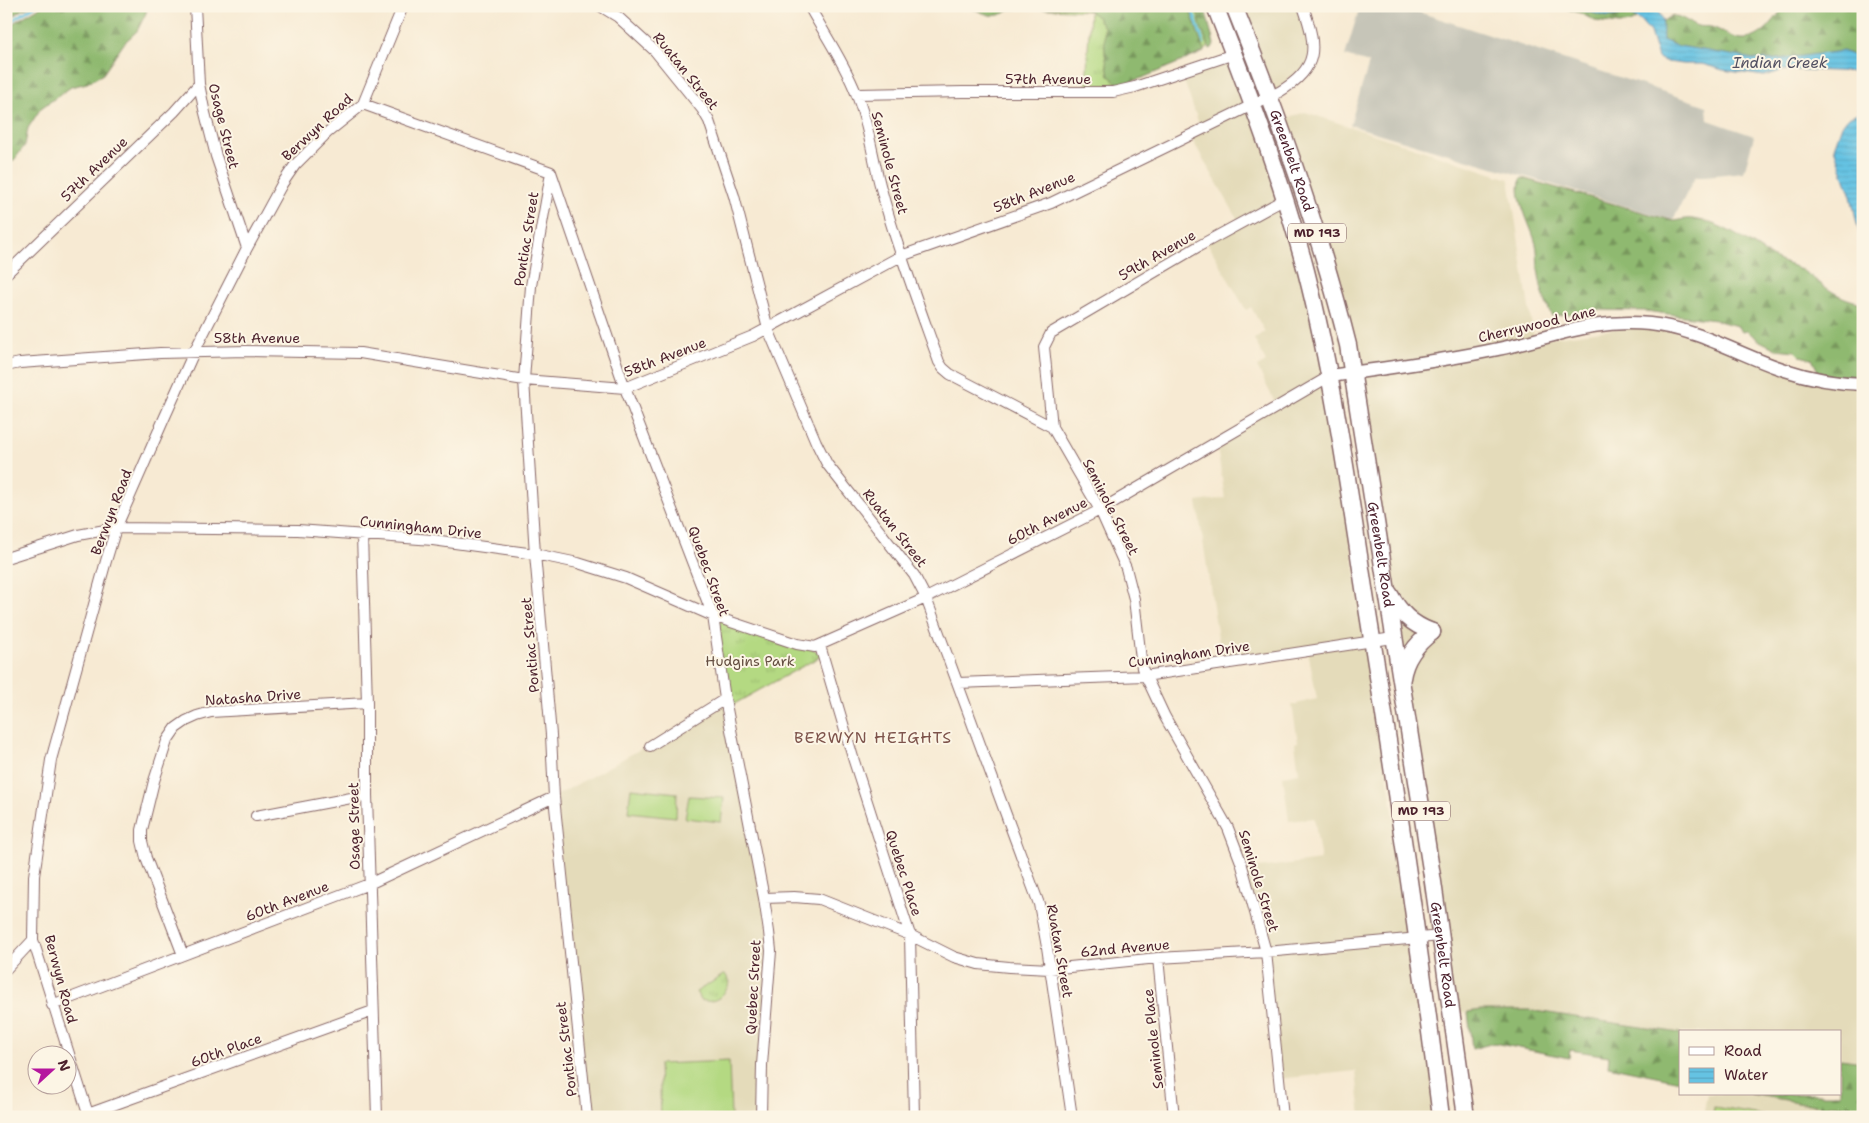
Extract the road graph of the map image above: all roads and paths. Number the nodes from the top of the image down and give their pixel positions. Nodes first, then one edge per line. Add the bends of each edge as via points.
1 (195, 6) edge
2 (403, 6) edge
3 (600, 6) edge
4 (809, 6) edge
5 (1215, 6) edge
6 (1234, 6) edge
7 (1303, 6) edge
8 (1234, 54) junction
9 (199, 84) junction
10 (857, 94) junction
11 (1270, 96) junction
12 (363, 104) junction
13 (1253, 105) junction
14 (551, 172) junction
15 (1285, 199) junction
16 (247, 248) junction
17 (901, 256) junction
18 (6, 274) edge
19 (768, 328) junction
20 (194, 352) junction
21 (6, 366) edge
22 (1353, 373) junction
23 (1330, 376) junction
24 (524, 380) junction
25 (1863, 384) edge
26 (625, 388) junction
27 (1052, 427) junction
28 (1100, 510) junction
29 (116, 528) junction
30 (362, 535) junction
31 (535, 554) junction
32 (6, 558) edge
33 (1385, 587) junction
34 (926, 598) junction
35 (713, 616) junction
36 (1393, 638) junction
37 (1373, 641) junction
38 (820, 646) junction
39 (1144, 676) junction
40 (958, 683) junction
41 (1400, 686) junction
42 (725, 699) junction
43 (367, 703) junction
44 (650, 746) dead end
45 (367, 795) junction
46 (554, 797) junction
47 (256, 816) dead end
48 (369, 884) junction
49 (764, 898) junction
50 (910, 935) junction
51 (1440, 936) junction
52 (1418, 939) junction
53 (34, 940) junction
54 (1266, 952) junction
55 (183, 955) junction
56 (1158, 958) junction
57 (6, 968) edge
58 (1050, 969) junction
59 (52, 1005) junction
60 (374, 1012) junction
61 (88, 1116) edge
62 (377, 1117) edge
63 (587, 1117) edge
64 (761, 1117) edge
65 (914, 1117) edge
66 (1072, 1117) edge
67 (1174, 1117) edge
68 (1283, 1117) edge
69 (1441, 1117) edge
70 (1466, 1117) edge

1 - 9 street, Osage Street
2 - 12 street, Berwyn Road
3 - 19 street, Ruatan Street via 618,17 655,51 709,121 734,196
4 - 10 street, Seminole Street
5 - 8 main road, Greenbelt Road / MD 193
6 - 11 main road, Greenbelt Road / MD 193
7 - 11 street, 58th Avenue via 1313,37 1311,59 1300,78
8 - 10 street, 57th Avenue via 1135,88 1112,92
8 - 13 main road, Greenbelt Road / MD 193
9 - 16 street, Osage Street via 216,156
9 - 18 street, 57th Avenue
10 - 17 street, Seminole Street
11 - 13 street, 58th Avenue
11 - 22 main road, Greenbelt Road / MD 193 via 1329,272
12 - 14 street
12 - 16 street, Berwyn Road via 328,132 295,165
13 - 15 main road, Greenbelt Road / MD 193
13 - 17 street, 58th Avenue via 1051,203
14 - 24 street, Pontiac Street via 531,286
14 - 26 street, Quebec Street
15 - 23 main road, Greenbelt Road / MD 193 via 1306,271
15 - 27 street, 59th Avenue via 1051,332 1044,347
16 - 20 street, Berwyn Road
17 - 19 street, 58th Avenue
17 - 27 street, Seminole Street via 943,368
19 - 26 street, 58th Avenue
19 - 34 street, Ruatan Street via 827,464 914,575
20 - 21 street, 58th Avenue
20 - 24 street, 58th Avenue via 360,353
20 - 29 street, Berwyn Road
22 - 23 street, Cherrywood Lane
22 - 25 street, Cherrywood Lane via 1498,350 1583,327 1631,323 1653,324 1692,333 1785,371
22 - 33 main road, Greenbelt Road / MD 193
23 - 28 street, 60th Avenue
23 - 37 main road, Greenbelt Road / MD 193
24 - 26 street, 58th Avenue
24 - 31 street, Pontiac Street
26 - 35 street, Quebec Street
27 - 28 street, Seminole Street
28 - 34 street, 60th Avenue
28 - 39 street, Seminole Street via 1130,578
29 - 30 street, Cunningham Drive via 298,530
29 - 32 street, Cunningham Drive via 78,535
29 - 53 street, Berwyn Road via 51,760 35,861
30 - 31 street, Cunningham Drive via 433,540
30 - 43 street, Osage Street
31 - 35 street, Cunningham Drive via 626,578
31 - 46 street, Pontiac Street
33 - 36 main road, Greenbelt Road / MD 193
33 - 41 main road via 1402,614 1412,623 1432,632 1410,653
34 - 38 street, 60th Avenue
34 - 40 street, Ruatan Street
35 - 38 street, Cunningham Drive via 811,648
35 - 42 street, Quebec Street
36 - 37 street, Cunningham Drive
36 - 41 main road, Greenbelt Road / MD 193
37 - 39 street, Cunningham Drive
37 - 52 main road, Greenbelt Road / MD 193
38 - 50 street, Quebec Place
39 - 40 street, Cunningham Drive
39 - 54 street, Seminole Street via 1228,828 1244,870
40 - 58 street, Ruatan Street via 1039,904
41 - 51 main road, Greenbelt Road / MD 193
42 - 44 street
42 - 49 street, Quebec Street
43 - 45 street, Osage Street
43 - 55 street, Natasha Drive via 211,712 186,720 172,734 154,781 142,841
45 - 47 street
45 - 48 street, Osage Street
46 - 48 street, 60th Avenue
46 - 63 street, Pontiac Street
48 - 55 street, 60th Avenue
48 - 60 street, Osage Street
49 - 50 street, 62nd Avenue via 794,896 819,899
49 - 64 street, Quebec Street via 770,952
50 - 58 street, 62nd Avenue via 966,961
50 - 65 street, Quebec Place
51 - 52 street, 62nd Avenue
51 - 70 main road, Greenbelt Road / MD 193
52 - 54 street, 62nd Avenue
52 - 69 main road, Greenbelt Road / MD 193
53 - 57 street
53 - 59 street, Berwyn Road
54 - 56 street, 62nd Avenue
54 - 68 street, Seminole Street
55 - 59 street, 60th Avenue
56 - 58 street, 62nd Avenue
56 - 67 street, Seminole Place
58 - 66 street, Ruatan Street
59 - 61 street, Berwyn Road
60 - 61 street, 60th Place
60 - 62 street, Osage Street

